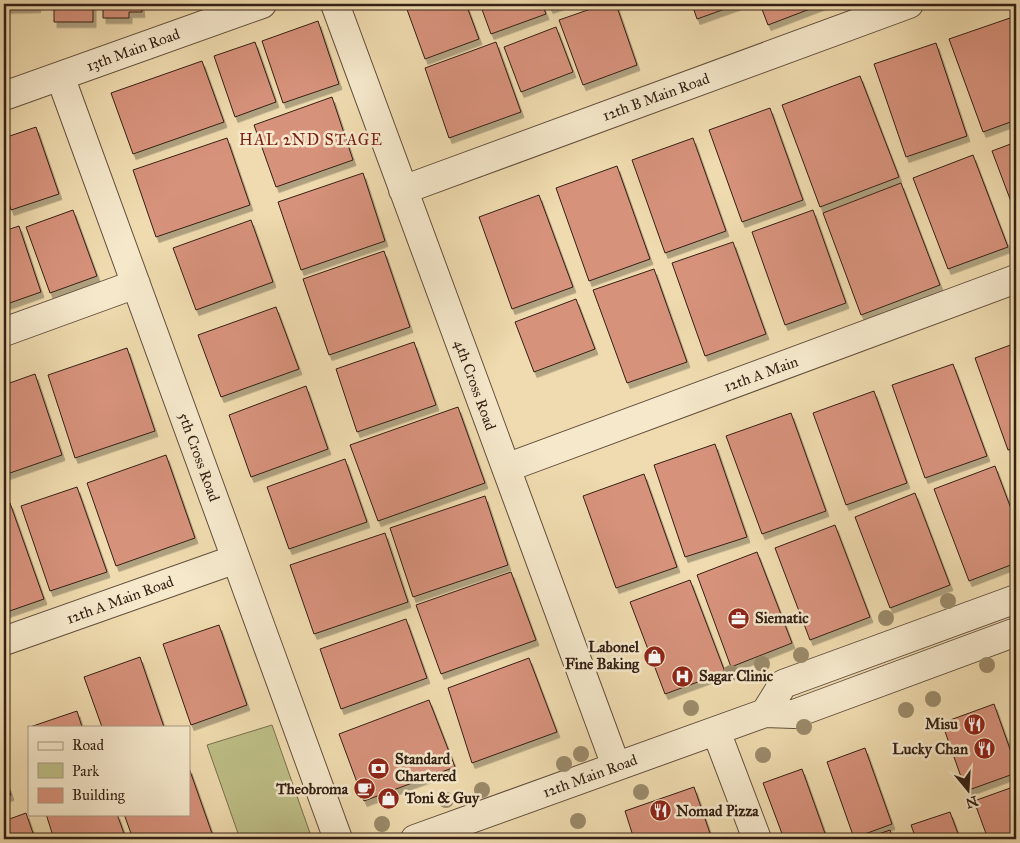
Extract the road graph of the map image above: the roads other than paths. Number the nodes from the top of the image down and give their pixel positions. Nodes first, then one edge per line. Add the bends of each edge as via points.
1 (262, 4) edge
2 (335, 4) edge
3 (909, 4) edge
4 (60, 76) junction
5 (4, 96) edge
6 (403, 190) junction
7 (1016, 279) edge
8 (136, 284) junction
9 (4, 332) edge
10 (506, 468) junction
11 (236, 559) junction
12 (1016, 599) edge
13 (1016, 632) edge
14 (4, 641) edge
15 (765, 713) junction
16 (716, 731) junction
17 (616, 766) junction
18 (338, 839) edge
19 (415, 839) edge
20 (757, 839) edge

1 - 4 street, 13th Main Road
2 - 6 street, 4th Cross Road
3 - 6 street, 12th B Main Road
4 - 5 street, 13th Main Road
4 - 8 street, 5th Cross Road
6 - 10 street, 4th Cross Road
7 - 10 street, 12th A Main
8 - 9 street
8 - 11 street, 5th Cross Road
10 - 17 street, 4th Cross Road
11 - 14 street, 12th A Main Road
11 - 18 street, 5th Cross Road
12 - 15 street via 783,684
13 - 15 street, 12th Main Road via 794,714
15 - 16 street, 12th Main Road
16 - 17 street, 12th Main Road
16 - 20 street
17 - 19 street, 12th Main Road

